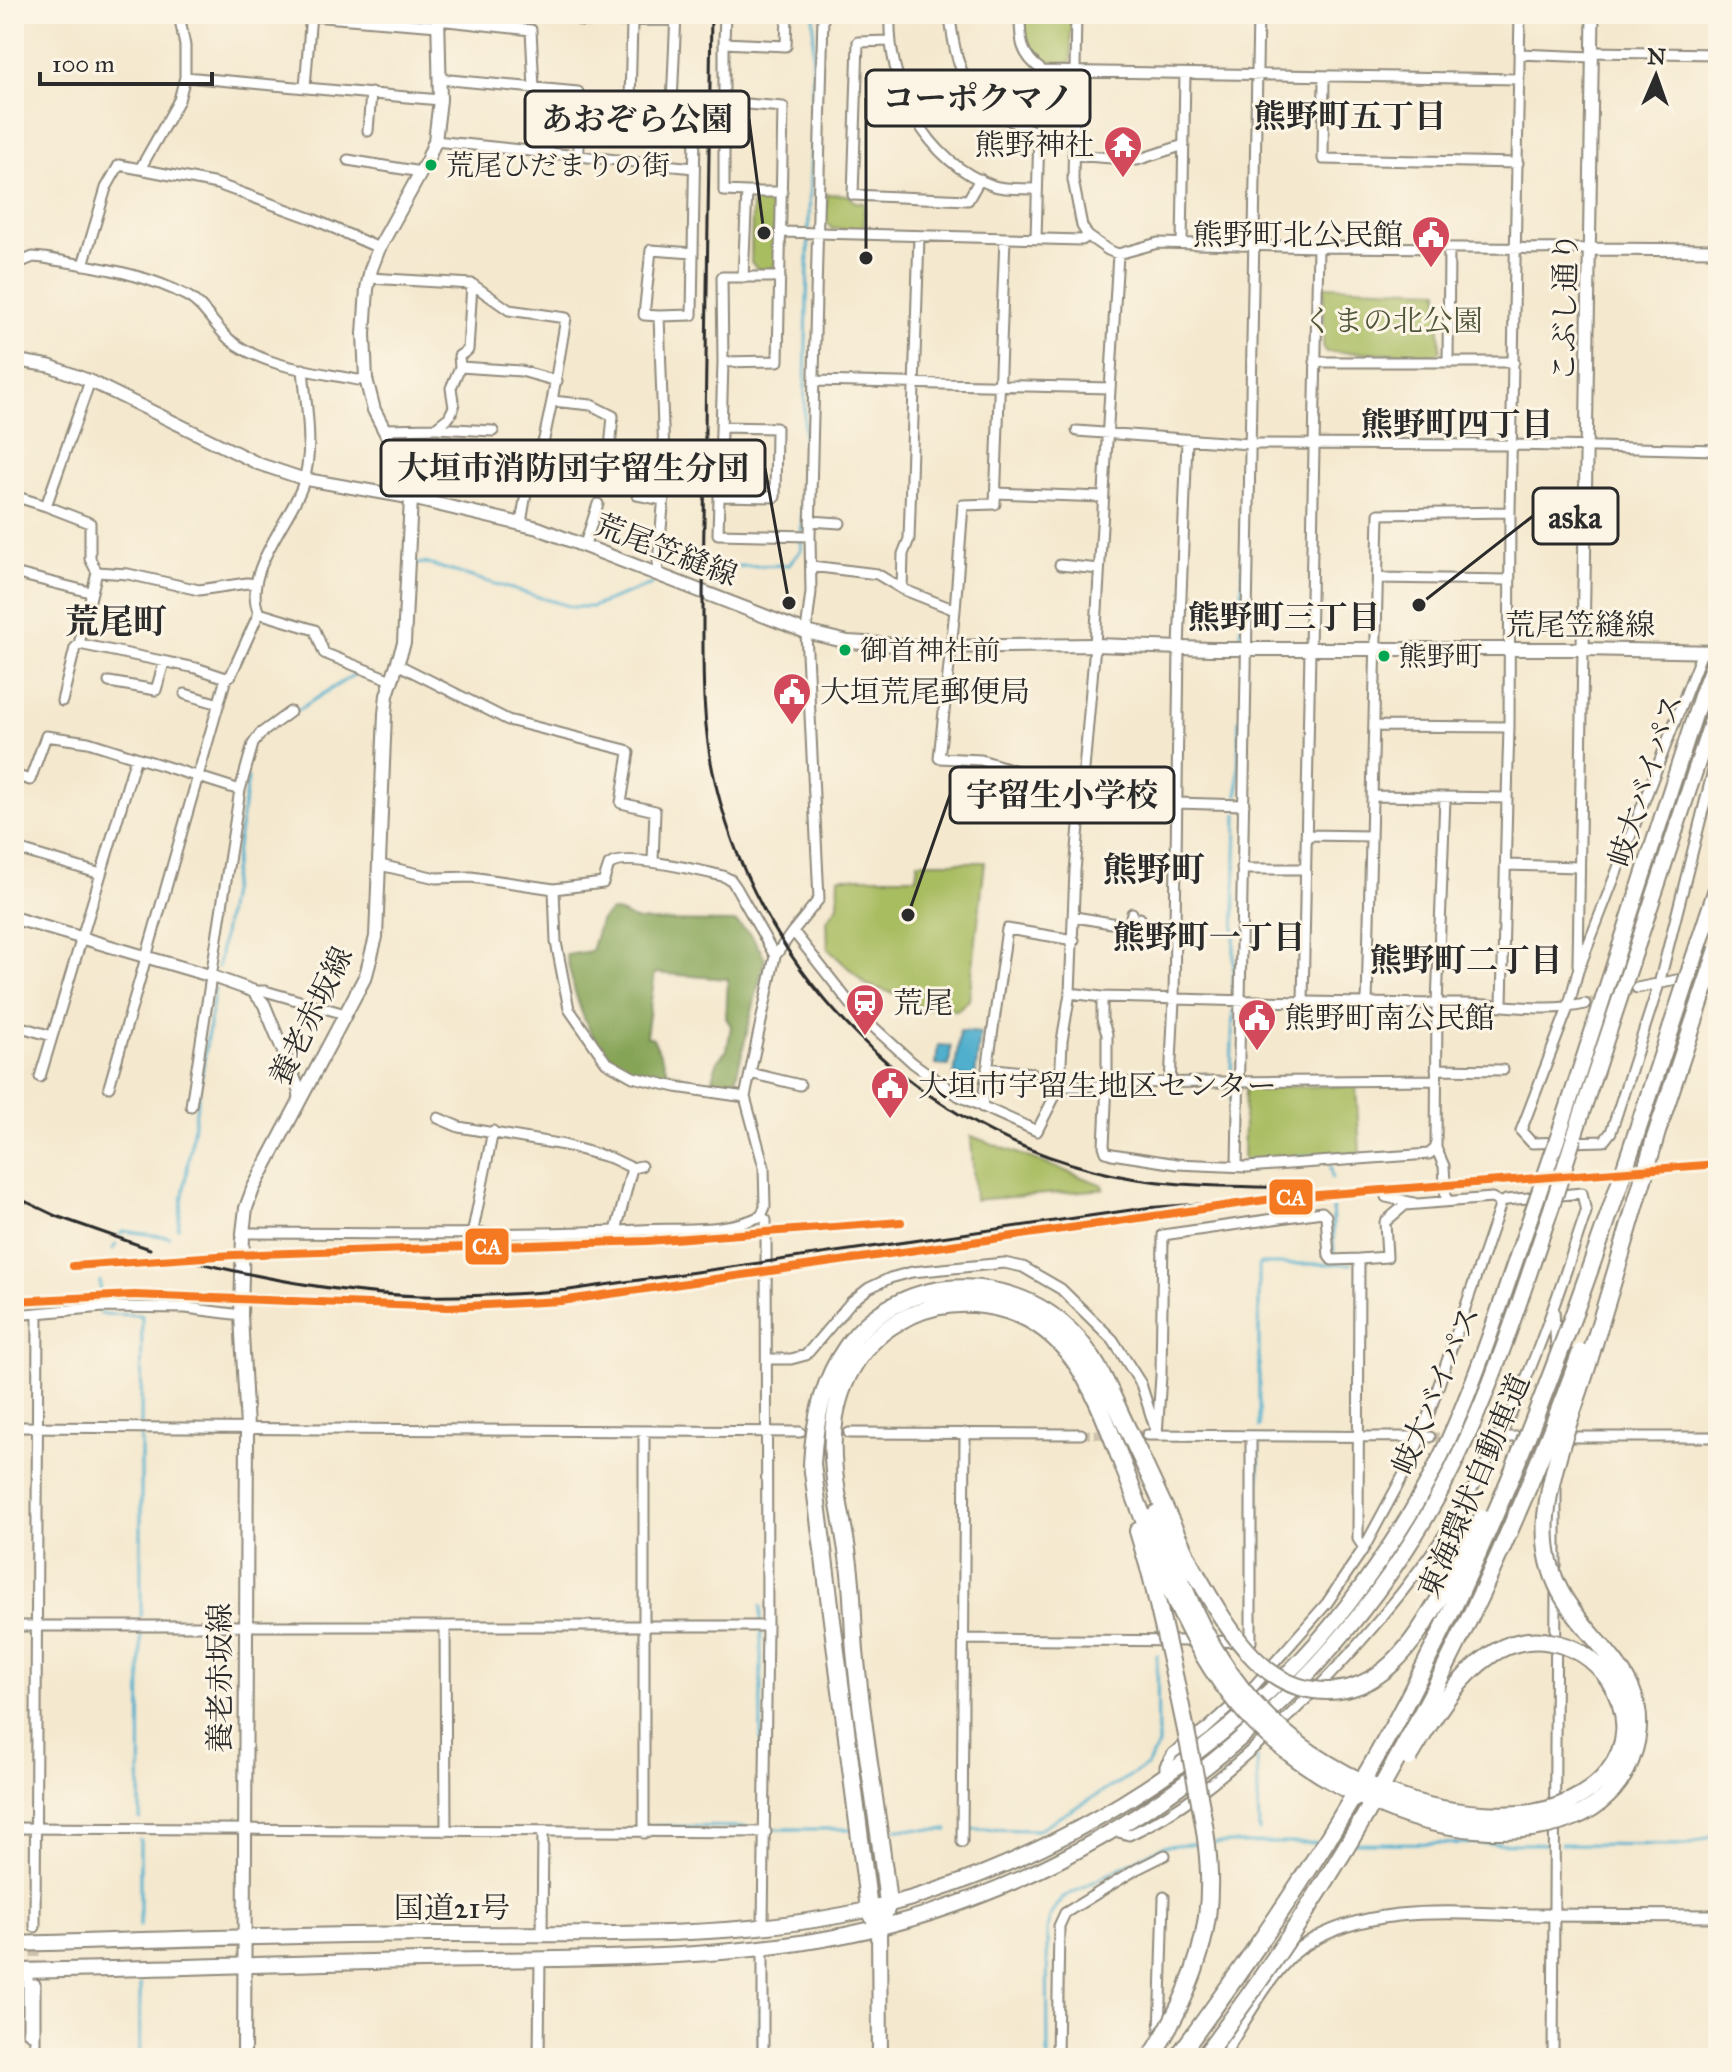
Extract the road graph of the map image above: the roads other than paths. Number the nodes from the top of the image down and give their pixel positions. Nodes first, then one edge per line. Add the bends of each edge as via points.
1 (179, 14) edge
2 (286, 14) edge
3 (581, 14) edge
4 (725, 14) edge
5 (787, 14) edge
6 (823, 14) edge
7 (890, 14) edge
8 (938, 14) edge
9 (1020, 14) edge
10 (1076, 14) edge
11 (1258, 14) edge
12 (1520, 14) edge
13 (1593, 14) edge
14 (310, 15) edge
15 (953, 15) edge
16 (676, 17) edge
17 (438, 20) edge
18 (632, 23) junction
19 (889, 41) junction
20 (724, 43) junction
21 (1519, 54) junction
22 (1592, 54) junction
23 (1718, 54) edge
24 (1075, 73) junction
25 (1185, 74) junction
26 (1258, 75) junction
27 (185, 77) junction
28 (1324, 77) junction
29 (439, 79) junction
30 (1519, 79) junction
31 (305, 87) junction
32 (534, 88) junction
33 (371, 93) junction
34 (440, 100) junction
35 (724, 102) junction
36 (672, 103) junction
37 (368, 131) dead end
38 (435, 141) junction
39 (1184, 145) junction
40 (1073, 155) junction
41 (579, 157) junction
42 (348, 160) dead end
43 (1518, 163) junction
44 (694, 168) junction
45 (140, 169) junction
46 (421, 172) junction
47 (980, 179) junction
48 (1037, 189) junction
49 (747, 192) junction
50 (782, 192) junction
51 (781, 232) junction
52 (816, 234) junction
53 (919, 236) junction
54 (1088, 236) junction
55 (1005, 238) junction
56 (1036, 238) junction
57 (1182, 243) junction
58 (1255, 245) junction
59 (1318, 247) junction
60 (379, 248) junction
61 (1449, 248) junction
62 (1516, 249) junction
63 (1590, 249) junction
64 (1718, 250) edge
65 (693, 253) junction
66 (1118, 254) junction
67 (14, 265) edge
68 (83, 265) junction
69 (743, 277) junction
70 (780, 277) junction
71 (369, 278) junction
72 (472, 284) junction
73 (659, 316) junction
74 (14, 360) edge
75 (723, 362) junction
76 (1315, 362) junction
77 (1448, 362) junction
78 (1514, 362) junction
79 (460, 367) junction
80 (303, 369) junction
81 (366, 379) junction
82 (90, 381) junction
83 (557, 381) junction
84 (814, 381) junction
85 (913, 385) junction
86 (999, 386) junction
87 (1110, 388) junction
88 (552, 401) junction
89 (721, 427) junction
90 (433, 428) junction
91 (384, 429) junction
92 (493, 431) dead end
93 (1077, 431) dead end
94 (1107, 434) junction
95 (1187, 440) junction
96 (1249, 444) junction
97 (1314, 445) junction
98 (1512, 445) junction
99 (1587, 448) junction
100 (1718, 450) edge
101 (530, 471) junction
102 (304, 479) junction
103 (589, 482) dead end
104 (996, 493) junction
105 (719, 496) junction
106 (1103, 497) junction
107 (15, 498) edge
108 (411, 498) junction
109 (663, 500) junction
110 (598, 504) dead end
111 (46, 506) junction
112 (1510, 512) junction
113 (810, 521) junction
114 (521, 523) junction
115 (840, 523) dead end
116 (809, 536) junction
117 (584, 547) junction
118 (1060, 565) dead end
119 (811, 566) junction
120 (1099, 569) junction
121 (97, 572) junction
122 (14, 573) edge
123 (657, 575) junction
124 (1378, 578) junction
125 (1510, 580) junction
126 (256, 584) junction
127 (902, 589) junction
128 (90, 592) junction
129 (955, 610) junction
130 (259, 613) junction
131 (806, 632) junction
132 (79, 644) junction
133 (1095, 645) junction
134 (949, 647) junction
135 (1309, 647) junction
136 (1179, 648) junction
137 (1247, 648) junction
138 (1377, 648) junction
139 (1583, 649) junction
140 (1510, 650) junction
141 (1702, 652) junction
142 (1718, 652) edge
143 (164, 663) junction
144 (399, 665) junction
145 (226, 678) junction
146 (393, 678) junction
147 (109, 682) dead end
148 (185, 694) dead end
149 (62, 701) dead end
150 (1718, 702) edge
151 (219, 704) junction
152 (290, 712) dead end
153 (1374, 726) junction
154 (1509, 727) junction
155 (1718, 751) edge
156 (136, 757) junction
157 (14, 775) edge
158 (198, 776) junction
159 (240, 790) junction
160 (1084, 792) junction
161 (1373, 796) junction
162 (1445, 798) junction
163 (1507, 798) junction
164 (1176, 803) junction
165 (1244, 805) junction
166 (14, 824) edge
167 (1306, 835) junction
168 (1371, 836) junction
169 (14, 845) edge
170 (653, 861) junction
171 (380, 865) junction
172 (1505, 865) junction
173 (1579, 867) junction
174 (1242, 869) junction
175 (1305, 869) junction
176 (101, 874) junction
177 (1718, 886) edge
178 (554, 889) junction
179 (1075, 917) junction
180 (14, 918) edge
181 (793, 931) junction
182 (1175, 935) junction
183 (81, 938) junction
184 (1074, 940) junction
185 (1718, 949) edge
186 (775, 956) junction
187 (147, 957) junction
188 (1578, 971) junction
189 (1718, 971) edge
190 (211, 976) junction
191 (1659, 984) junction
192 (1637, 988) tunnel mouth
193 (253, 991) junction
194 (1070, 993) junction
195 (1102, 997) junction
196 (1174, 999) junction
197 (1239, 1001) junction
198 (1303, 1002) junction
199 (1367, 1004) junction
200 (1437, 1004) junction
201 (1502, 1004) junction
202 (1585, 1004) tunnel mouth
203 (1568, 1008) junction
204 (345, 1014) junction
205 (14, 1027) edge
206 (52, 1036) junction
207 (987, 1068) junction
208 (1503, 1070) dead end
209 (750, 1073) junction
210 (1032, 1073) dead end
211 (1436, 1074) junction
212 (40, 1077) dead end
213 (1238, 1082) junction
214 (1170, 1083) junction
215 (800, 1085) dead end
216 (1106, 1085) junction
217 (1060, 1086) junction
218 (109, 1087) dead end
219 (745, 1097) junction
220 (300, 1098) junction
221 (191, 1106) dead end
222 (982, 1107) junction
223 (438, 1118) dead end
224 (493, 1131) junction
225 (1657, 1132) junction
226 (1436, 1148) junction
227 (1237, 1166) junction
228 (1386, 1197) dead end
229 (1446, 1200) junction
230 (1414, 1203) junction
231 (1501, 1203) junction
232 (761, 1216) junction
233 (1604, 1227) junction
234 (616, 1231) junction
235 (243, 1233) junction
236 (472, 1235) junction
237 (1359, 1259) junction
238 (1553, 1307) junction
239 (38, 1313) junction
240 (14, 1315) edge
241 (241, 1315) junction
242 (767, 1359) junction
243 (14, 1427) edge
244 (38, 1427) junction
245 (247, 1428) junction
246 (644, 1431) junction
247 (768, 1432) junction
248 (800, 1432) dead end
249 (849, 1433) dead end
250 (965, 1433) junction
251 (1081, 1434) tunnel mouth
252 (1152, 1435) junction
253 (1251, 1436) junction
254 (1556, 1436) junction
255 (1358, 1437) junction
256 (1425, 1437) junction
257 (1495, 1437) junction
258 (1718, 1437) edge
259 (1364, 1548) junction
260 (1170, 1569) junction
261 (14, 1626) edge
262 (36, 1626) junction
263 (247, 1626) junction
264 (445, 1626) junction
265 (645, 1626) junction
266 (767, 1626) junction
267 (963, 1639) junction
268 (1165, 1776) junction
269 (14, 1828) edge
270 (36, 1828) junction
271 (245, 1829) junction
272 (1112, 1830) junction
273 (446, 1831) junction
274 (543, 1832) junction
275 (766, 1832) junction
276 (644, 1833) junction
277 (962, 1842) dead end
278 (1165, 1855) dead end
279 (1164, 1897) dead end
280 (888, 1904) junction
281 (869, 1909) junction
282 (1553, 1915) junction
283 (1718, 1916) edge
284 (763, 1925) junction
285 (35, 1927) tunnel mouth
286 (879, 1927) junction
287 (542, 1933) junction
288 (245, 1937) junction
289 (14, 1944) edge
290 (763, 1946) junction
291 (540, 1958) junction
292 (245, 1964) junction
293 (26, 1975) edge
294 (1257, 1985) junction
295 (35, 2036) junction
296 (35, 2058) edge
297 (244, 2058) edge
298 (539, 2058) edge
299 (763, 2058) edge
300 (880, 2058) edge
301 (1057, 2058) edge
302 (1151, 2058) edge
303 (1160, 2058) edge
304 (1177, 2058) edge
305 (1203, 2058) edge
306 (1221, 2058) edge
307 (1553, 2058) edge

1 - 27 street
2 - 14 street
3 - 18 street via 581,21
4 - 20 street
5 - 20 street via 786,46
6 - 52 street
7 - 19 street
8 - 15 street
9 - 24 street via 1020,42 1031,63 1043,71
10 - 24 street
11 - 26 street
12 - 21 street
13 - 22 street, こぶし通り
14 - 17 street
14 - 31 street
15 - 48 street via 953,49 981,102 1005,120 1039,133
16 - 18 street
16 - 36 street
17 - 29 main road, 養老赤坂線
17 - 32 street via 531,30
18 - 36 street via 630,101
19 - 47 street via 912,113 949,158
19 - 47 street via 858,42 853,195 968,200
20 - 35 street
21 - 22 street
21 - 30 street
22 - 23 street
22 - 63 street, こぶし通り
24 - 25 street
24 - 40 street
25 - 26 street
25 - 39 street
26 - 28 street
26 - 58 street
27 - 31 street
27 - 45 street via 179,100
28 - 30 street
28 - 43 street via 1323,159
29 - 32 street
29 - 34 main road, 養老赤坂線
30 - 43 street
31 - 33 street
32 - 41 street via 578,92
33 - 34 street
33 - 37 street
34 - 38 main road, 養老赤坂線
35 - 49 street via 724,191
35 - 50 street via 783,107
36 - 44 street via 679,104 679,131 695,132
38 - 41 street
38 - 46 main road, 養老赤坂線
39 - 40 street via 1137,160
39 - 57 street
40 - 54 street via 1073,180
41 - 44 street
42 - 46 street
43 - 62 street
44 - 65 street
45 - 60 street via 217,184
45 - 68 street via 119,165 106,188
46 - 60 main road, 養老赤坂線
47 - 48 street via 997,187
48 - 56 street
49 - 50 street
49 - 69 street
50 - 51 street
51 - 52 street
51 - 70 street
52 - 53 street
52 - 84 street
53 - 55 street
53 - 85 street
54 - 56 street
54 - 66 street
55 - 56 street
55 - 86 street
57 - 58 street
57 - 66 street via 1158,243
58 - 59 street
58 - 96 street
59 - 61 street
59 - 76 street
60 - 71 main road, 養老赤坂線
61 - 62 street
61 - 77 street
62 - 63 street
62 - 78 street
63 - 64 street
63 - 99 street, こぶし通り
65 - 73 street via 692,315
65 - 73 street via 651,250 644,315
66 - 87 street
67 - 68 street via 33,257
68 - 80 street via 137,276 191,297 238,346
69 - 70 street
69 - 75 street via 722,277
70 - 75 street via 778,361
71 - 72 street
71 - 81 main road, 養老赤坂線
72 - 79 street via 468,350 459,356
72 - 83 street via 509,310 566,318
73 - 109 street
74 - 82 street
75 - 89 street
76 - 77 street
76 - 97 street
77 - 78 street
78 - 98 street
79 - 83 street via 521,371
79 - 90 street via 451,388 454,407
80 - 81 street
80 - 102 street via 308,439
81 - 91 main road, 養老赤坂線
82 - 102 street via 259,464
82 - 111 street
83 - 88 street
84 - 85 street
84 - 113 street
85 - 86 street
85 - 127 street via 909,539
86 - 87 street
86 - 104 street
87 - 94 street
88 - 101 street
88 - 109 street via 591,405 613,416 609,459 638,461 637,495
89 - 105 street
89 - 105 street via 776,428 775,497
90 - 91 street
90 - 92 street
91 - 108 main road, 養老赤坂線 via 404,468
93 - 94 street
94 - 95 street
94 - 106 street
95 - 96 street
95 - 136 street
96 - 97 street
96 - 137 street
97 - 98 street
97 - 135 street
98 - 99 street
98 - 112 street
99 - 100 street
99 - 139 street, こぶし通り
101 - 103 street
101 - 114 street
102 - 108 street
102 - 126 street
104 - 106 street
104 - 129 street via 995,504 963,505
105 - 116 street via 718,534
106 - 120 street
107 - 111 street
108 - 114 main road, 荒尾笠縫線
108 - 144 main road, 養老赤坂線
109 - 123 street
110 - 117 street
111 - 121 street via 90,523 90,559
112 - 124 street via 1379,514
112 - 125 street
113 - 115 street
113 - 116 street
114 - 117 main road, 荒尾笠縫線
116 - 119 street
117 - 123 main road, 荒尾笠縫線
118 - 120 street
119 - 127 street via 867,570
119 - 131 street
120 - 133 street
121 - 126 street via 199,590
121 - 128 street
122 - 128 street
123 - 131 main road, 荒尾笠縫線
124 - 125 street
124 - 138 street
125 - 140 street
126 - 130 street
127 - 129 street
128 - 132 street
129 - 134 street
130 - 145 street
130 - 146 street via 315,630 324,653
131 - 134 main road, 荒尾笠縫線 via 885,646
131 - 181 street via 819,899
132 - 143 street
132 - 149 street
133 - 134 main road, 荒尾笠縫線
133 - 136 main road, 荒尾笠縫線
133 - 160 street
134 - 160 street via 939,758 981,760 1030,775 1030,789
135 - 137 main road, 荒尾笠縫線
135 - 138 main road, 荒尾笠縫線
135 - 167 street
136 - 137 main road, 荒尾笠縫線
136 - 164 street
137 - 165 street
138 - 140 main road, 荒尾笠縫線
138 - 153 street
139 - 140 main road, 荒尾笠縫線
139 - 141 main road, 荒尾笠縫線
139 - 173 street
140 - 154 street
141 - 142 main road, 荒尾笠縫線
141 - 188 street
142 - 268 main road, 岐大バイパス, bridge via 1534,1207 1435,1469 1384,1554 1324,1635 1284,1678
143 - 145 street
143 - 147 street via 156,690
144 - 146 main road, 養老赤坂線
144 - 170 street via 508,720 626,750 621,803 655,811
145 - 151 street
146 - 171 main road, 養老赤坂線 via 385,714
148 - 151 street
150 - 272 main road, 岐大バイパス, bridge via 1497,1368 1449,1476 1398,1562 1337,1644 1295,1688 1178,1786
151 - 158 street
152 - 159 street via 253,744
153 - 154 street
153 - 161 street
154 - 163 street
155 - 191 street
156 - 157 street via 46,736 30,780
156 - 158 street
156 - 176 street
158 - 159 street
158 - 187 street
159 - 190 street
160 - 164 street
160 - 179 street
161 - 162 street
161 - 168 street
162 - 163 street
162 - 200 street
163 - 172 street
164 - 165 street
164 - 182 street
165 - 174 street
166 - 169 street via 19,825
167 - 168 street
167 - 175 street
168 - 199 street
169 - 176 street
170 - 178 street via 611,861 603,883
170 - 186 street via 731,880
171 - 178 street via 436,878 471,877
171 - 204 main road, 養老赤坂線 via 372,958
172 - 173 street
172 - 201 street
173 - 188 street
174 - 175 street
174 - 197 street
175 - 198 street
176 - 183 street
177 - 233 highway, 東海環状自動車道, bridge
178 - 219 street via 556,942 569,1009 606,1062 633,1077
179 - 182 street via 1129,926 1136,915 1147,930
179 - 184 street
180 - 183 street
181 - 186 street
181 - 222 street via 857,1012 913,1063
182 - 196 street
183 - 187 street
183 - 206 street
184 - 194 street
184 - 207 street via 1007,929
185 - 225 highway, 東海環状自動車道, bridge
186 - 209 street
187 - 190 street
187 - 218 street
188 - 203 street
189 - 191 street
190 - 193 street
190 - 221 street
191 - 192 street
191 - 203 street via 1604,1141 1532,1143 1521,1131
193 - 204 street
193 - 220 street via 264,1004
194 - 195 street
194 - 217 street
195 - 196 street
195 - 216 street
196 - 197 street
196 - 214 street
197 - 198 street
197 - 213 street
198 - 199 street
199 - 200 street
200 - 201 street
200 - 211 street
201 - 203 street
202 - 203 street
204 - 220 main road, 養老赤坂線
205 - 206 street
206 - 212 street
207 - 210 street
207 - 222 street
208 - 211 street
209 - 215 street
209 - 219 street
211 - 213 street
211 - 226 street
213 - 214 street
213 - 227 street
214 - 216 street
216 - 217 street
216 - 227 street via 1106,1152 1177,1164
217 - 222 street via 1037,1131
219 - 232 street via 764,1167
220 - 235 main road, 養老赤坂線 via 253,1189
223 - 224 street
224 - 234 street via 637,1167
224 - 236 street
225 - 260 highway, bridge via 1546,1515 1547,1555 1561,1593 1618,1664 1633,1696 1634,1750 1607,1797 1559,1823 1505,1829 1422,1819 1347,1792 1273,1742 1230,1696 1185,1624
225 - 294 highway, 東海環状自動車道, bridge via 1551,1430 1477,1604 1358,1827
226 - 227 street via 1429,1154
226 - 229 street via 1444,1166
228 - 230 street
229 - 230 street
229 - 231 street via 1492,1198
230 - 237 street via 1400,1207 1385,1222 1387,1257
231 - 238 street via 1582,1193 1586,1212
231 - 256 street
232 - 234 street via 726,1226
232 - 242 street via 766,1220
233 - 260 highway, bridge via 1492,1498 1422,1627 1393,1665 1344,1690 1288,1683 1244,1647
233 - 304 highway, 東海環状自動車道, bridge via 1551,1380 1424,1668 1293,1895
234 - 236 street
235 - 236 street
235 - 241 main road, 養老赤坂線
237 - 252 street via 1332,1260 1322,1212 1163,1235 1161,1376
237 - 255 street
238 - 254 street
238 - 257 street
239 - 240 street
239 - 241 street via 186,1308
239 - 244 street
241 - 245 main road, 養老赤坂線
242 - 247 street
242 - 252 street via 806,1355 851,1302 890,1278 1004,1263 1023,1267 1061,1289 1113,1340 1141,1384
243 - 244 street
244 - 245 street
244 - 262 street
245 - 246 street
245 - 263 main road, 養老赤坂線
246 - 247 street
246 - 265 street
247 - 248 street
247 - 266 street
249 - 250 street
250 - 251 street
250 - 267 street
252 - 253 street
253 - 255 street
253 - 267 street via 1251,1642
254 - 257 street
254 - 258 street
254 - 282 street
255 - 256 street
255 - 259 street via 1358,1539
256 - 259 street
257 - 272 street via 1474,1487 1441,1539 1311,1696 1199,1792 1129,1835
259 - 268 street via 1306,1630 1238,1702 1173,1753
260 - 280 highway via 1080,1367 1051,1334 994,1306 951,1304 909,1316 858,1357 834,1419 833,1461
260 - 281 highway via 1124,1422 1097,1365 1050,1313 983,1288 935,1290 895,1305 859,1332 834,1369 817,1417 813,1487
260 - 294 highway, bridge via 1213,1647 1261,1712 1330,1767 1352,1779 1386,1793 1397,1797 1482,1814 1560,1808 1590,1792 1613,1766 1622,1740 1622,1710 1603,1671 1561,1644 1511,1645 1475,1666 1441,1708 1413,1752 1390,1790 1382,1803 1352,1854 1300,1931
260 - 302 highway, bridge via 1209,1889 1194,1973
261 - 262 street
262 - 263 street
262 - 270 street
263 - 264 street
263 - 271 main road, 養老赤坂線
264 - 265 street
264 - 273 street
265 - 266 street
265 - 276 street
266 - 275 street
267 - 277 street
268 - 280 main road, 岐大バイパス via 1015,1860
269 - 270 street
270 - 271 street
270 - 285 street
271 - 273 street
271 - 288 main road, 養老赤坂線
272 - 286 main road, 岐大バイパス via 1022,1879
273 - 274 street
274 - 276 street
274 - 287 street
275 - 276 street
275 - 284 street
278 - 301 street via 1065,1913 1059,1926
279 - 303 street
280 - 281 main road, 国道21号
280 - 286 highway
281 - 284 main road, 国道21号
281 - 286 highway
282 - 283 street
282 - 306 street via 1417,1914 1328,1932 1301,1947 1279,1970
282 - 307 street
284 - 287 main road, 国道21号
286 - 290 main road, 国道21号
286 - 300 main road
287 - 288 main road, 国道21号
288 - 289 main road, 国道21号
288 - 292 main road, 養老赤坂線
290 - 291 main road, 国道21号
290 - 299 street
291 - 292 main road, 国道21号
291 - 298 street
292 - 293 main road, 国道21号
292 - 297 main road, 養老赤坂線
293 - 295 street
293 - 295 street via 28,2032
294 - 305 highway, 東海環状自動車道, bridge
295 - 296 street

